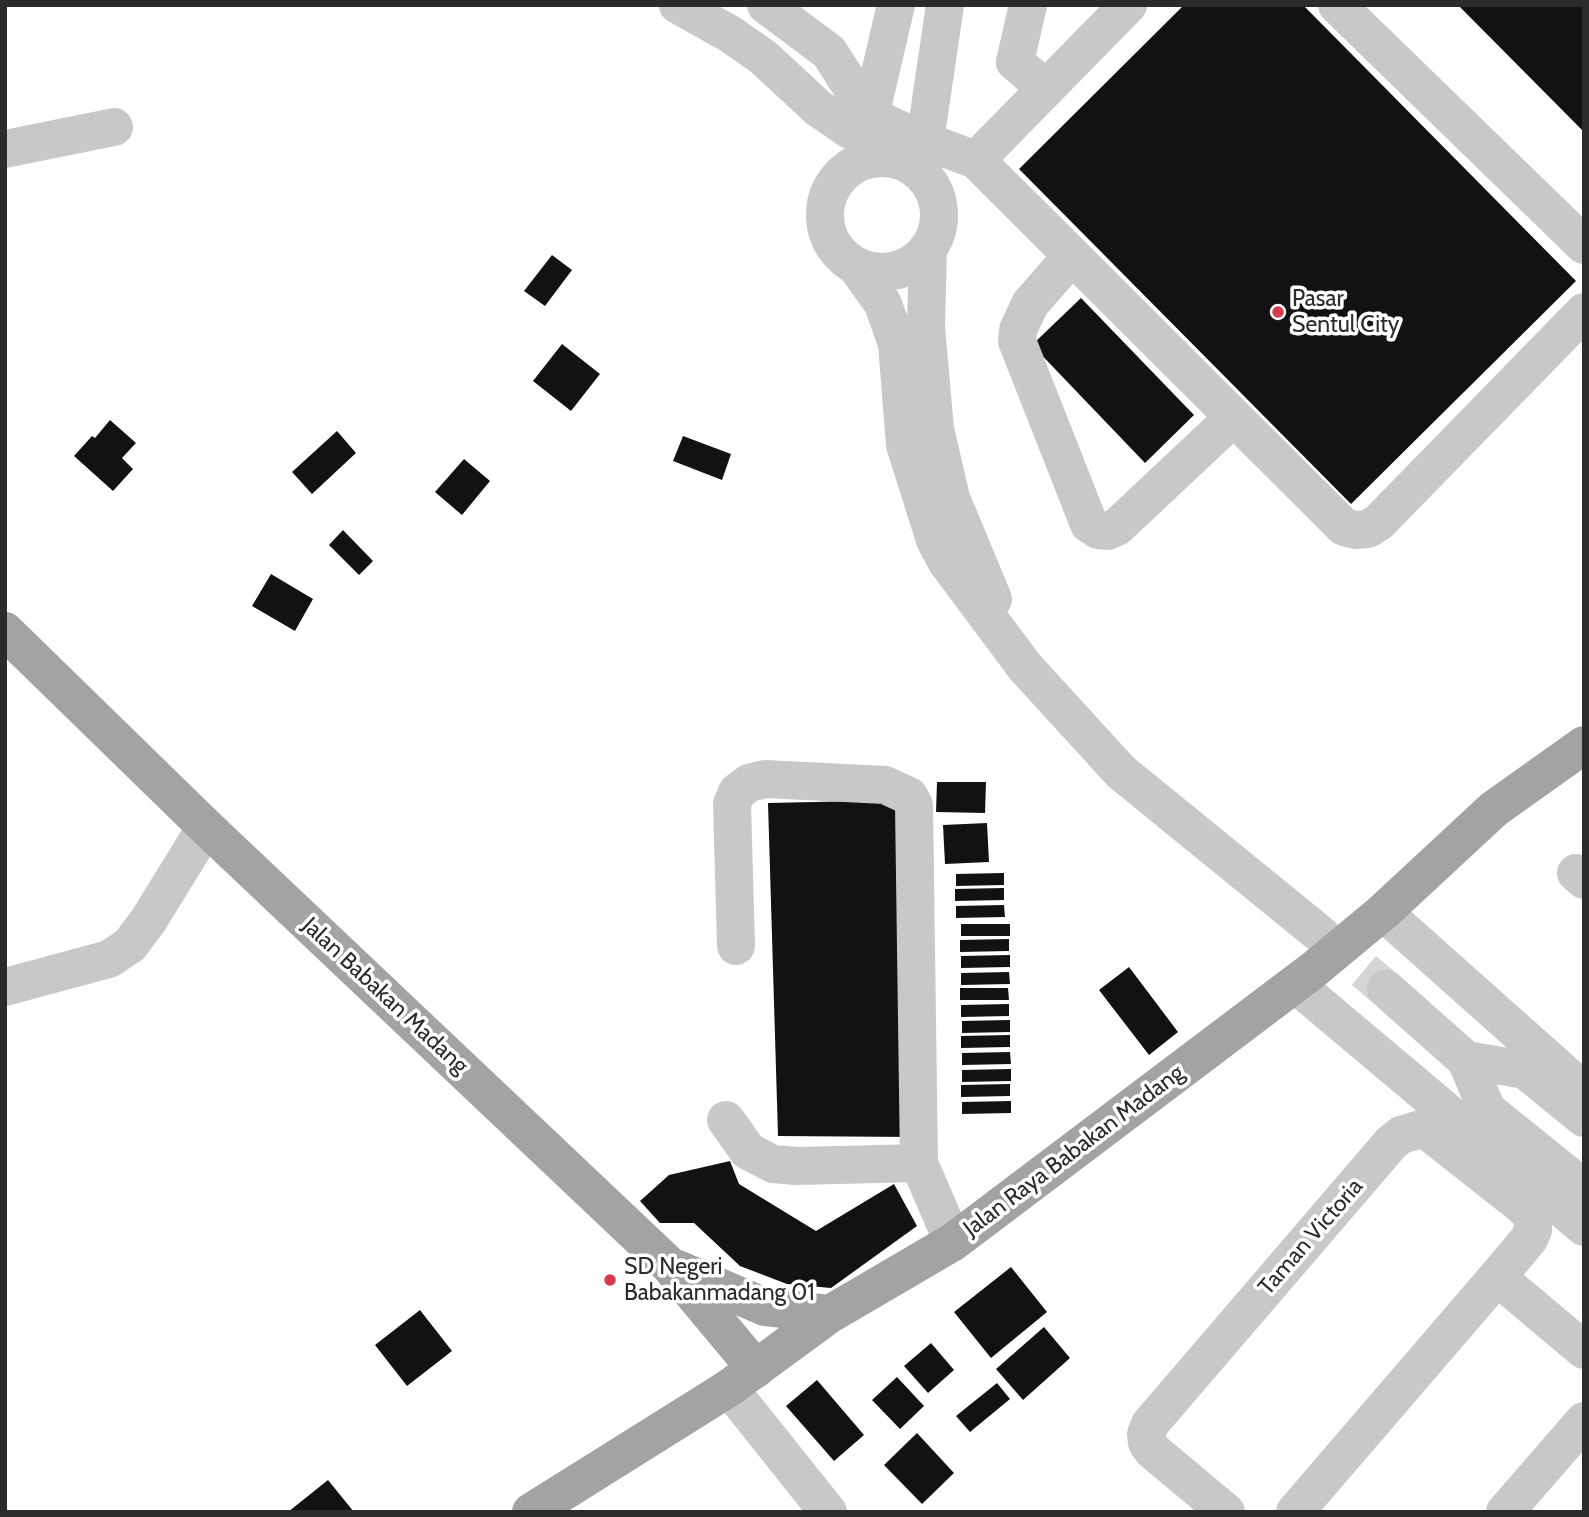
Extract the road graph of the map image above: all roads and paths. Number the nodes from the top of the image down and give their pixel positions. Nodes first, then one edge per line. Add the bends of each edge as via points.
1 (678, 5) edge
2 (896, 5) edge
3 (945, 5) edge
4 (1028, 5) edge
5 (1128, 5) edge
6 (1337, 5) edge
7 (781, 16) edge
8 (763, 57) junction
9 (1045, 88) junction
10 (114, 127) dead end
11 (864, 136) junction
12 (5, 149) edge
13 (924, 158) junction
14 (975, 160) junction
15 (1584, 245) edge
16 (928, 248) junction
17 (1072, 256) junction
18 (856, 266) junction
19 (1584, 312) edge
20 (1233, 418) junction
21 (5, 631) edge
22 (1025, 667) junction
23 (1584, 745) edge
24 (206, 827) junction
25 (1383, 912) junction
26 (1320, 934) tunnel mouth
27 (736, 946) dead end
28 (1295, 984) junction
29 (5, 988) edge
30 (1386, 989) tunnel mouth
31 (1466, 1060) junction
32 (1584, 1091) edge
33 (1584, 1118) edge
34 (726, 1120) dead end
35 (919, 1163) junction
36 (1584, 1188) edge
37 (1584, 1227) edge
38 (953, 1242) junction
39 (670, 1266) junction
40 (1497, 1277) junction
41 (830, 1314) junction
42 (1584, 1350) edge
43 (742, 1379) junction
44 (1584, 1421) edge
45 (538, 1510) edge
46 (828, 1512) edge
47 (1226, 1512) edge
48 (1295, 1512) edge
49 (1505, 1512) edge

1 - 8 street
2 - 11 street
3 - 13 street
4 - 9 street via 1015,62
5 - 9 street
6 - 15 street
7 - 8 street
7 - 11 street via 829,52
8 - 11 street via 818,108
9 - 14 street
10 - 12 street
11 - 13 street via 873,158 908,163
11 - 18 street via 825,206 831,242
13 - 14 street
13 - 16 street via 939,205 939,224
14 - 17 street
16 - 18 street via 908,266 891,272
16 - 22 street via 926,327 935,429 943,464 951,498
17 - 20 street
17 - 20 street via 1030,304 1017,341 1089,524 1098,530 1117,527
18 - 22 street via 883,304 897,344 905,445 934,540
19 - 20 street via 1368,529 1344,527
21 - 24 main road, Jalan Babakan Madang
22 - 26 street via 1121,772
23 - 25 main road, Jalan Raya Babakan Madang via 1494,809
24 - 29 street via 130,945 109,959
24 - 39 main road, Jalan Babakan Madang
25 - 28 main road, Jalan Raya Babakan Madang
25 - 32 street
27 - 35 street via 732,804 737,792 765,779 885,785 909,796 914,805
28 - 37 street
28 - 38 main road, Jalan Raya Babakan Madang
30 - 31 street
31 - 33 street via 1525,1070
31 - 36 street via 1487,1110
34 - 35 street via 748,1151 773,1164
35 - 38 street
38 - 41 main road, Jalan Raya Babakan Madang
39 - 41 main road via 765,1307
39 - 43 main road, Jalan Babakan Madang
40 - 42 street
40 - 47 street, Taman Victoria via 1529,1239 1533,1221 1529,1212 1429,1132 1421,1129 1401,1135 1150,1424 1146,1434 1153,1451
40 - 48 street, Taman Victoria
41 - 43 main road, Jalan Raya Babakan Madang
43 - 45 main road, Jalan Raya Babakan Madang
43 - 46 street
44 - 49 street

